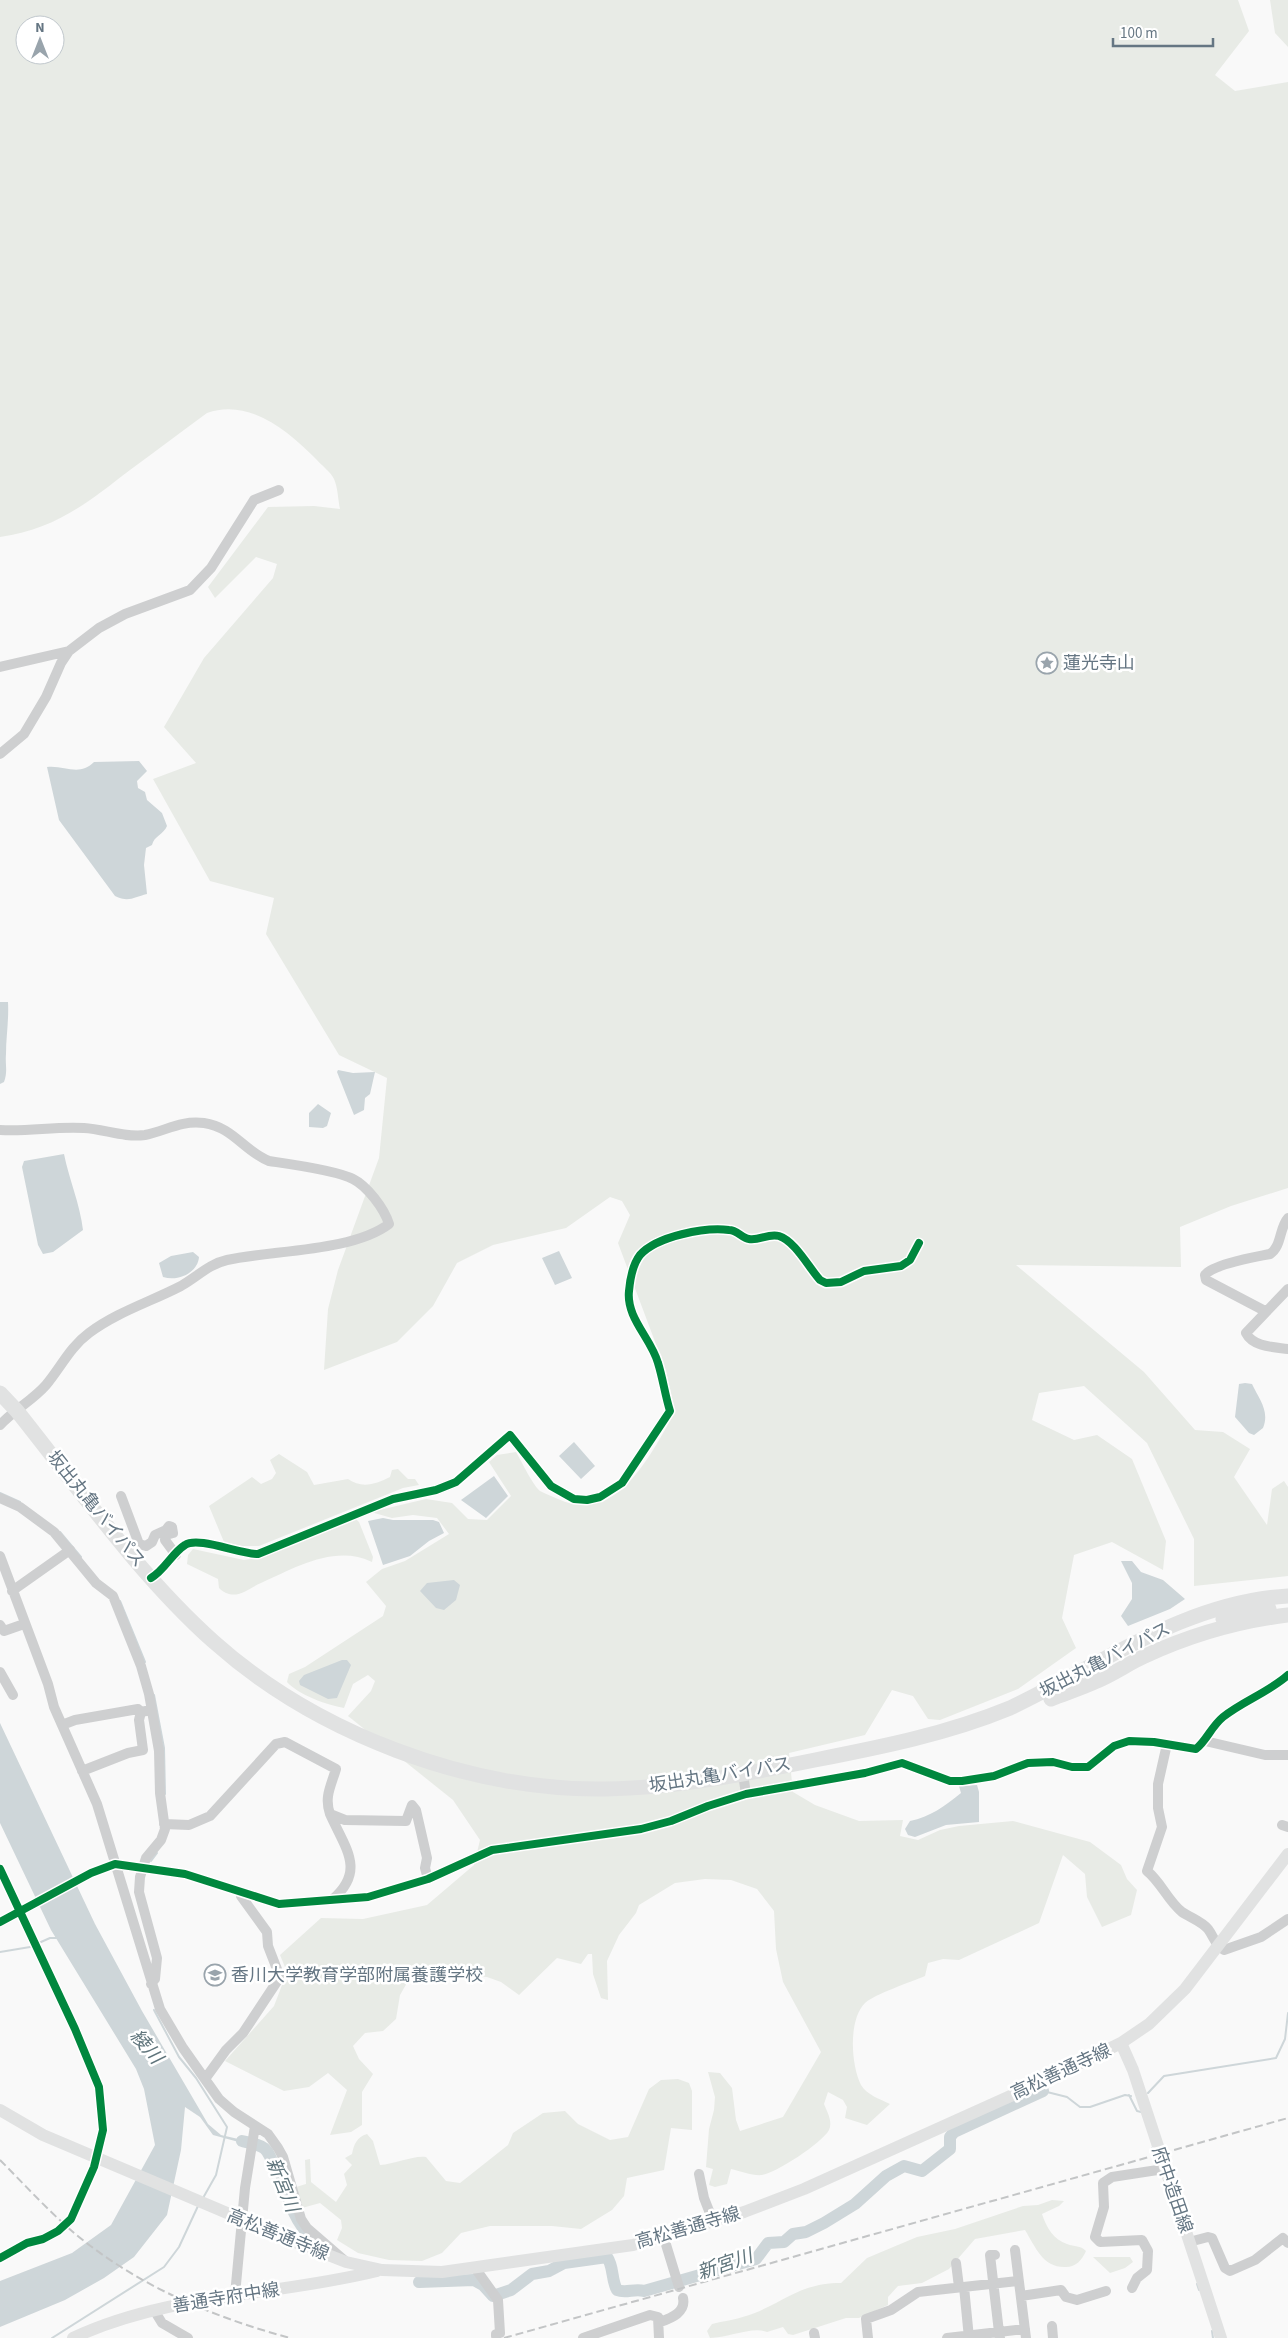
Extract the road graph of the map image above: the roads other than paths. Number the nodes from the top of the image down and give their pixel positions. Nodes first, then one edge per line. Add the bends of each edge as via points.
1 (279, 490) dead end
2 (69, 651) junction
3 (0, 667) edge
4 (0, 754) edge
5 (0, 1130) edge
6 (1288, 1218) edge
7 (919, 1244) dead end
8 (1288, 1289) edge
9 (1288, 1298) edge
10 (1276, 1301) junction
11 (1265, 1311) junction
12 (1288, 1349) edge
13 (0, 1393) edge
14 (6, 1415) edge
15 (121, 1496) dead end
16 (0, 1498) edge
17 (70, 1550) junction
18 (176, 1555) junction
19 (0, 1556) edge
20 (151, 1578) junction
21 (1288, 1587) edge
22 (12, 1592) junction
23 (1288, 1596) edge
24 (1288, 1606) edge
25 (1288, 1615) edge
26 (24, 1624) junction
27 (0, 1625) edge
28 (0, 1672) edge
29 (1288, 1675) edge
30 (1062, 1683) junction
31 (12, 1695) dead end
32 (1051, 1699) junction
33 (303, 1706) junction
34 (152, 1710) junction
35 (141, 1712) junction
36 (62, 1725) junction
37 (1205, 1741) junction
38 (1167, 1744) junction
39 (1288, 1755) edge
40 (82, 1771) junction
41 (744, 1784) junction
42 (330, 1814) junction
43 (167, 1824) junction
44 (1288, 1854) edge
45 (115, 1864) junction
46 (142, 1867) junction
47 (0, 1870) edge
48 (428, 1878) junction
49 (242, 1892) junction
50 (333, 1899) junction
51 (24, 1909) junction
52 (1288, 1918) edge
53 (0, 1922) edge
54 (1218, 1947) junction
55 (151, 1984) junction
56 (1120, 2044) junction
57 (205, 2079) junction
58 (0, 2110) edge
59 (255, 2126) junction
60 (99, 2160) junction
61 (1164, 2169) junction
62 (700, 2174) dead end
63 (713, 2221) junction
64 (664, 2238) junction
65 (1189, 2242) junction
66 (1288, 2243) edge
67 (1015, 2250) dead end
68 (995, 2255) dead end
69 (0, 2258) edge
70 (346, 2262) junction
71 (956, 2263) dead end
72 (475, 2268) junction
73 (382, 2270) junction
74 (346, 2278) junction
75 (1018, 2281) junction
76 (678, 2283) dead end
77 (994, 2283) junction
78 (961, 2287) junction
79 (1132, 2288) dead end
80 (1106, 2291) dead end
81 (235, 2295) junction
82 (1021, 2296) junction
83 (682, 2298) dead end
84 (154, 2310) junction
85 (660, 2322) junction
86 (1052, 2326) dead end
87 (1026, 2334) edge
88 (1000, 2335) edge
89 (496, 2336) dead end
90 (969, 2337) edge
91 (73, 2338) edge
92 (188, 2338) edge
93 (583, 2338) edge
94 (660, 2338) edge
95 (868, 2338) edge
96 (948, 2338) edge
97 (1053, 2338) edge
98 (1221, 2338) edge

1 - 2 street via 254,500 211,568 190,590 125,614 99,628
2 - 3 street
2 - 4 street via 24,734
5 - 14 street via 85,1128 128,1136 146,1135 182,1123 204,1123 232,1134 258,1157 350,1178 377,1203 389,1224 379,1231 346,1241 213,1264 190,1280 122,1313 88,1334 71,1348 47,1384
6 - 11 street via 1283,1223 1275,1251 1214,1269 1205,1275 1206,1280
7 - 18 street via 910,1260 901,1266 864,1270 833,1283 820,1280 785,1239 778,1236 748,1240 728,1229 699,1230 646,1250 634,1267 628,1304 658,1363 670,1411 622,1483 600,1497 574,1499 561,1493 540,1474 510,1435 456,1482 436,1490 393,1499 274,1549 246,1554 203,1542 191,1542
8 - 10 street
9 - 10 street
10 - 11 street
11 - 12 street via 1249,1327 1248,1339
13 - 14 highway, 坂出丸亀バイパス
14 - 20 highway, 坂出丸亀バイパス
14 - 33 highway, 坂出丸亀バイパス via 123,1560 178,1621 240,1673
15 - 18 street via 139,1544 146,1546 169,1526 173,1533 166,1535 165,1540
16 - 17 street via 54,1532
17 - 22 street
17 - 34 street via 96,1583 113,1596 141,1666
18 - 20 street
19 - 22 street
20 - 33 highway, 坂出丸亀バイパス via 215,1644
21 - 30 highway via 1244,1594 1165,1620 1107,1650
22 - 26 street
23 - 30 highway, 坂出丸亀バイパス via 1247,1602 1172,1625
24 - 32 highway, 坂出丸亀バイパス via 1216,1620 1176,1634
25 - 32 highway via 1227,1626 1180,1642 1144,1656 1098,1681
26 - 27 street via 4,1631
26 - 36 street
28 - 31 street
29 - 37 street via 1223,1717 1209,1731
30 - 41 highway, 坂出丸亀バイパス via 1002,1712 951,1729
32 - 41 highway, 坂出丸亀バイパス via 987,1726 920,1747
33 - 41 highway, 坂出丸亀バイパス via 362,1746 402,1762 437,1774 519,1792 603,1798 664,1795
34 - 35 street
34 - 43 street via 159,1751 160,1793
35 - 36 street via 138,1709
35 - 40 street via 143,1750
36 - 40 street
37 - 38 street via 1196,1749
37 - 39 street via 1265,1755
38 - 41 street via 1123,1742 1088,1767 1053,1762 1028,1763 994,1776 950,1781 902,1763 865,1773
38 - 54 street via 1158,1784 1162,1827 1147,1871 1183,1912 1201,1922
40 - 45 street via 97,1804
41 - 48 street via 708,1806 671,1821 641,1829 492,1850
42 - 43 street via 327,1793 336,1769 284,1742 276,1744 210,1816 189,1825
42 - 48 street via 345,1820 406,1821 412,1805 427,1858
42 - 50 street via 352,1867 346,1887
43 - 46 street via 161,1840
44 - 54 main road, 高松善通寺線
45 - 46 street
45 - 51 street via 91,1873
45 - 55 street
46 - 49 street via 185,1874
46 - 55 street via 139,1892 157,1958 155,1979
47 - 51 street
48 - 50 street via 368,1897
49 - 50 street via 279,1904
49 - 57 street via 241,1896 267,1932 268,1946 280,1977 243,2034 226,2050
51 - 53 street
51 - 60 street via 99,2087 103,2130
52 - 54 street via 1261,1937 1231,1949
54 - 56 main road, 高松善通寺線 via 1167,2007
55 - 57 street via 160,2009
56 - 61 main road, 府中造田線 via 1133,2070
56 - 63 main road, 高松善通寺線 via 804,2189
57 - 59 street via 219,2099
58 - 60 main road, 高松善通寺線 via 43,2135
59 - 70 street via 268,2134 284,2157 301,2219 307,2228
59 - 81 street via 245,2188
60 - 69 street via 71,2219 51,2235 27,2243
60 - 70 main road, 高松善通寺線
61 - 65 main road, 府中造田線
61 - 79 street via 1112,2177 1103,2183 1104,2207 1095,2237 1100,2242 1142,2240 1148,2251 1147,2270 1137,2278
62 - 63 street via 704,2198
63 - 64 main road, 高松善通寺線
64 - 72 main road, 高松善通寺線
64 - 76 street
65 - 66 street via 1212,2238 1225,2268 1230,2271 1263,2255 1283,2238
65 - 98 main road, 府中造田線
67 - 75 street
68 - 77 street via 990,2255
70 - 73 main road, 高松善通寺線
70 - 74 main road via 349,2273
71 - 78 street
72 - 73 main road, 高松善通寺線 via 442,2272
72 - 89 street via 495,2295 500,2333
73 - 74 main road, 善通寺府中線
74 - 81 main road, 善通寺府中線
75 - 77 street
75 - 82 street
77 - 78 street
77 - 88 street
78 - 90 street
78 - 95 street via 918,2292 891,2310 866,2319
80 - 82 street via 1076,2300 1066,2297 1061,2290
81 - 84 main road, 善通寺府中線
82 - 87 street
83 - 85 street via 682,2310
84 - 91 main road, 善通寺府中線 via 98,2326
84 - 92 street via 162,2323
85 - 93 street via 658,2317 650,2315 638,2317
85 - 94 street
86 - 97 street
87 - 88 street
88 - 90 street
90 - 96 street

